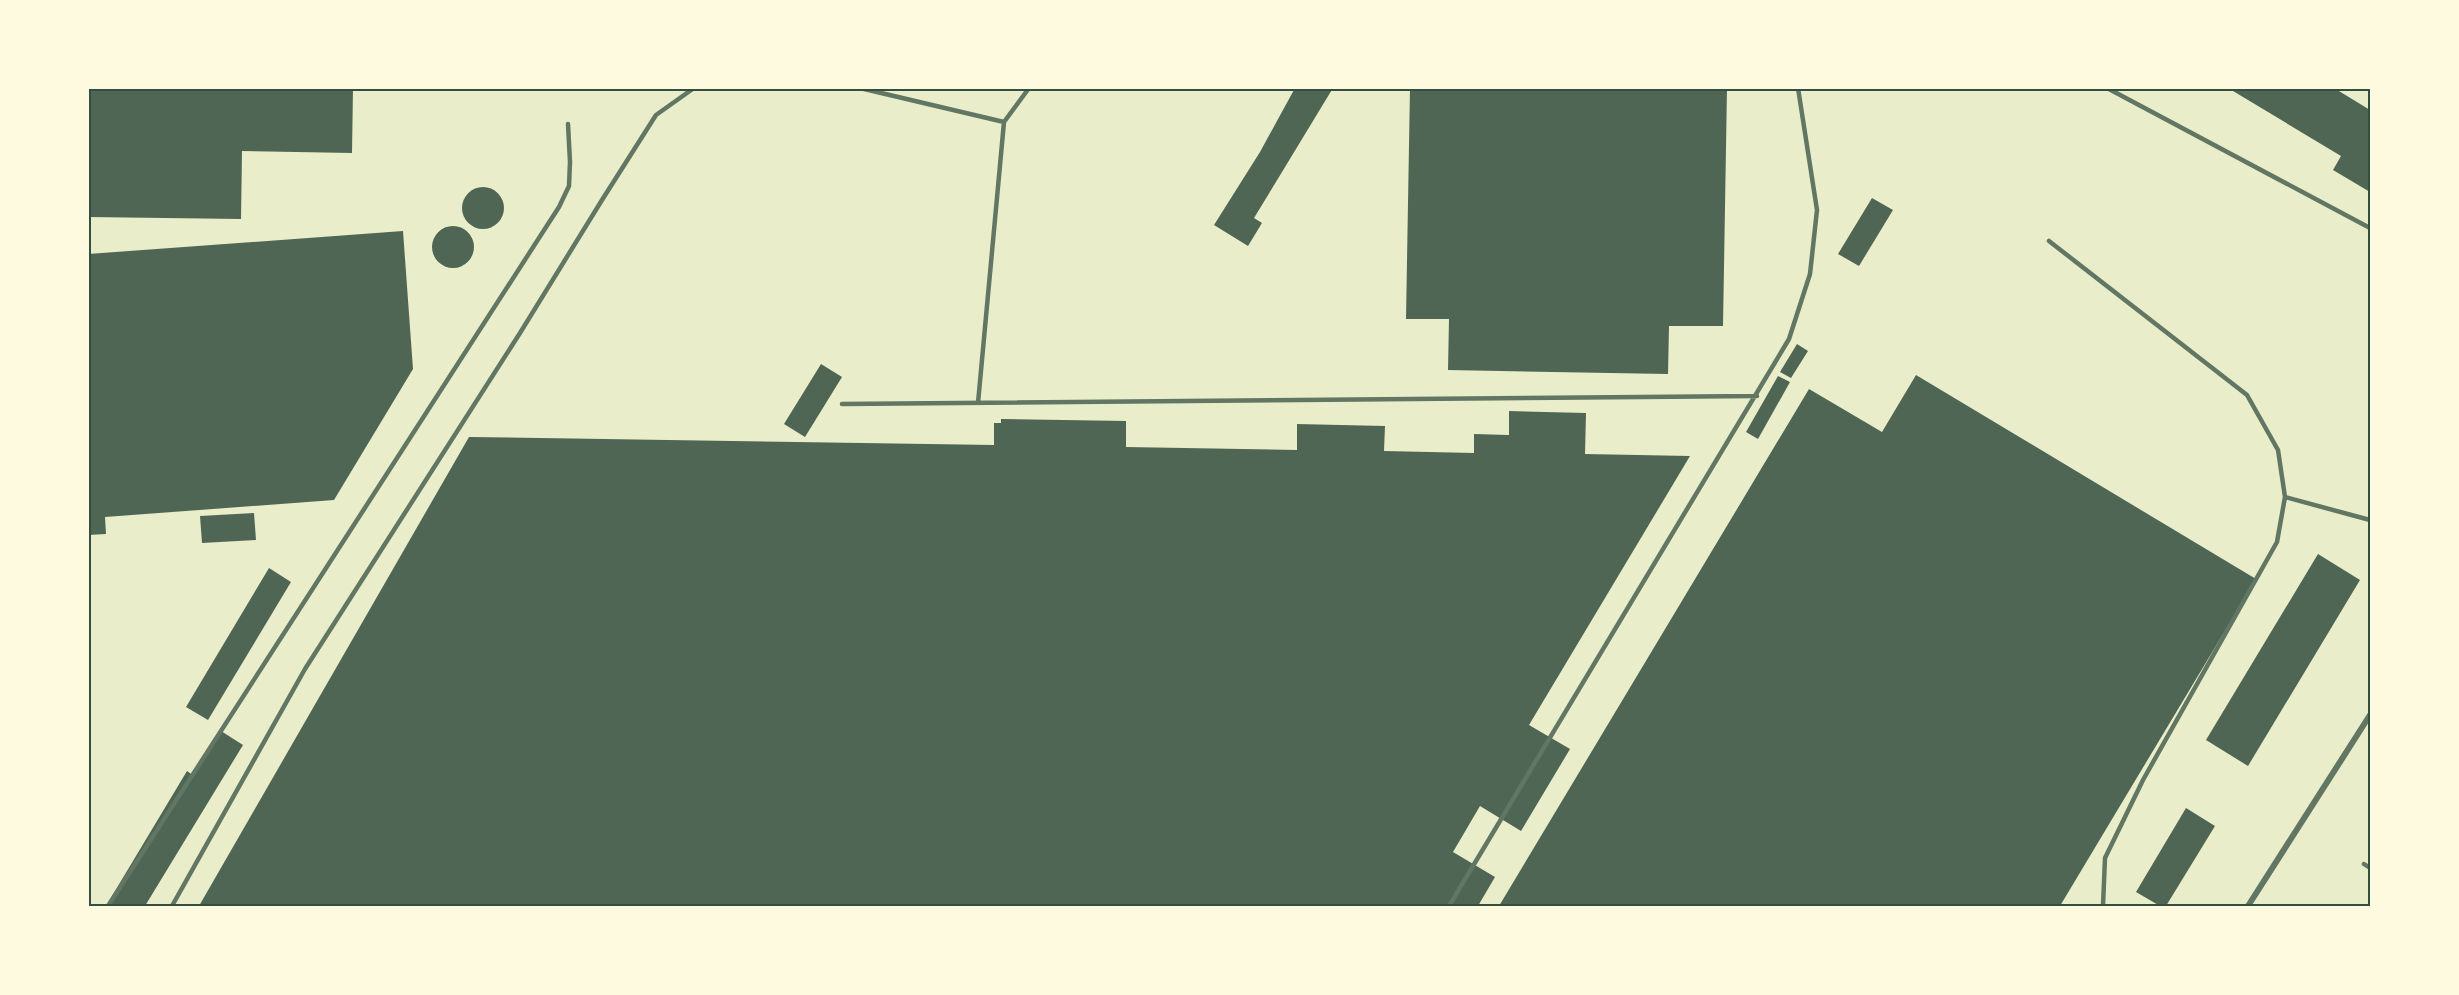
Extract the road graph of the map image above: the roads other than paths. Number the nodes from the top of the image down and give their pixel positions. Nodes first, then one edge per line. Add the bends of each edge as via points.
1 (694, 88) edge
2 (860, 88) edge
3 (1029, 88) edge
4 (1798, 88) edge
5 (2107, 88) edge
6 (1004, 122) junction
7 (568, 124) dead end
8 (2370, 228) edge
9 (2049, 241) dead end
10 (1757, 396) junction
11 (978, 403) junction
12 (842, 404) dead end
13 (2285, 498) junction
14 (2370, 520) edge
15 (2370, 715) edge
16 (2364, 864) dead end
17 (2370, 868) edge
18 (108, 906) edge
19 (172, 906) edge
20 (1449, 906) edge
21 (2103, 906) edge
22 (2248, 906) edge

1 - 19 lane via 657,115 644,134 305,669
2 - 6 lane
3 - 6 lane
4 - 10 lane via 1817,210 1810,274 1789,339
5 - 8 lane
6 - 11 lane
7 - 18 lane via 569,186 559,207
9 - 13 lane via 2247,395 2278,450
10 - 11 lane
10 - 20 lane
11 - 12 lane
13 - 14 lane
13 - 21 lane via 2277,542 2143,780 2105,858
15 - 22 street
16 - 17 lane

